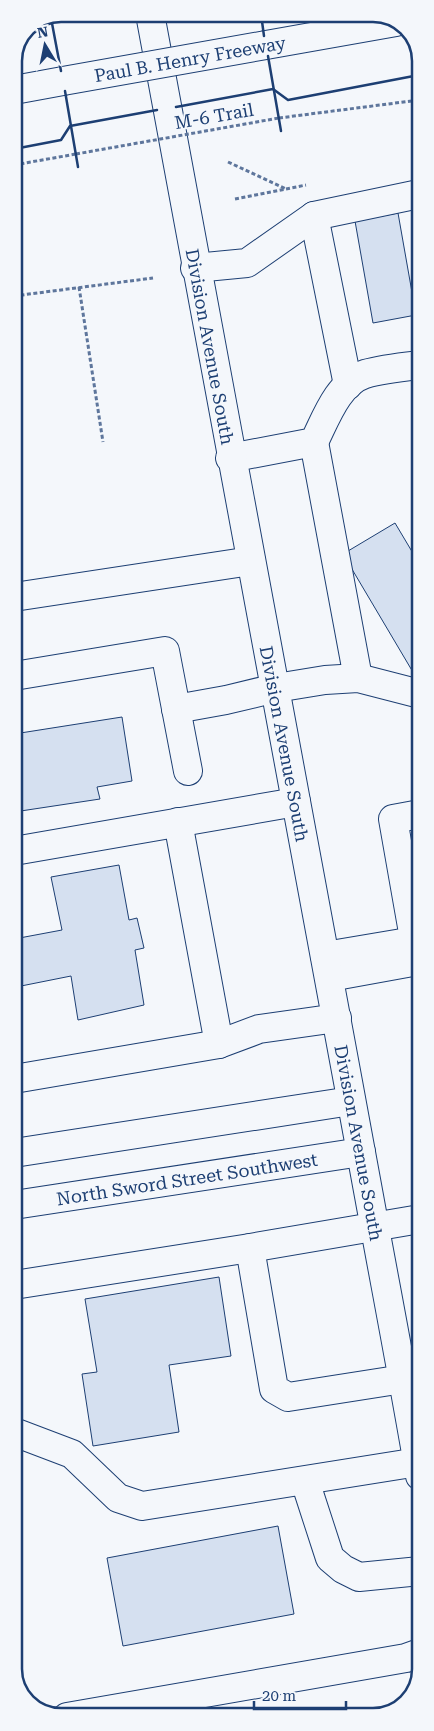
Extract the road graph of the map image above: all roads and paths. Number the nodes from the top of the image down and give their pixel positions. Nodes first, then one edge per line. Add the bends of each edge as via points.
1 (152, 23) edge
2 (384, 24) edge
3 (23, 88) edge
4 (412, 101) edge
5 (228, 162) dead end
6 (23, 163) edge
7 (286, 189) dead end
8 (412, 196) edge
9 (314, 216) junction
10 (196, 268) junction
11 (153, 278) dead end
12 (79, 287) junction
13 (23, 295) edge
14 (412, 366) edge
15 (348, 384) junction
16 (103, 442) dead end
17 (314, 442) junction
18 (230, 458) junction
19 (251, 562) junction
20 (23, 596) edge
21 (23, 675) edge
22 (358, 678) junction
23 (276, 688) junction
24 (412, 692) edge
25 (176, 709) junction
26 (188, 771) dead end
27 (296, 802) junction
28 (412, 815) edge
29 (178, 822) junction
30 (23, 849) edge
31 (412, 927) edge
32 (412, 956) edge
33 (328, 966) junction
34 (337, 1018) junction
35 (219, 1044) junction
36 (23, 1077) edge
37 (352, 1101) junction
38 (23, 1151) edge
39 (361, 1152) junction
40 (23, 1204) edge
41 (412, 1220) edge
42 (374, 1227) junction
43 (250, 1248) junction
44 (23, 1284) edge
45 (403, 1379) junction
46 (412, 1430) edge
47 (23, 1435) edge
48 (412, 1470) edge
49 (305, 1481) junction
50 (412, 1572) edge
51 (412, 1656) edge
52 (119, 1708) edge

1 - 10 main road, Division Avenue South
2 - 3 main road, Paul B. Henry Freeway, bridge
4 - 6 path, M-6 Trail, bridge via 279,118
5 - 7 path
8 - 9 main road
9 - 10 main road via 247,263
9 - 15 main road
10 - 18 main road, Division Avenue South
11 - 12 path
12 - 13 path
12 - 16 path
14 - 15 main road via 363,375
15 - 17 main road via 331,407
17 - 18 main road
17 - 22 main road
18 - 19 main road, Division Avenue South
19 - 20 main road
19 - 23 main road, Division Avenue South
21 - 25 main road via 165,651
22 - 23 main road
22 - 24 main road
23 - 25 main road
23 - 27 main road, Division Avenue South
25 - 26 main road
27 - 29 main road
27 - 33 main road, Division Avenue South
28 - 31 main road via 393,819
29 - 30 main road
29 - 35 main road
32 - 33 main road
33 - 34 main road, Division Avenue South
34 - 35 main road via 259,1030
34 - 37 main road, Division Avenue South
35 - 36 main road
37 - 38 main road
37 - 39 main road, Division Avenue South
39 - 40 main road, North Sword Street Southwest
39 - 42 main road, Division Avenue South
41 - 42 main road
42 - 43 main road
42 - 45 main road, Division Avenue South
43 - 44 main road
43 - 45 main road via 274,1389 288,1397
45 - 46 main road, Division Avenue South
47 - 49 main road via 72,1454 118,1498 142,1506
48 - 49 main road
49 - 50 main road via 330,1558 359,1577
51 - 52 main road

